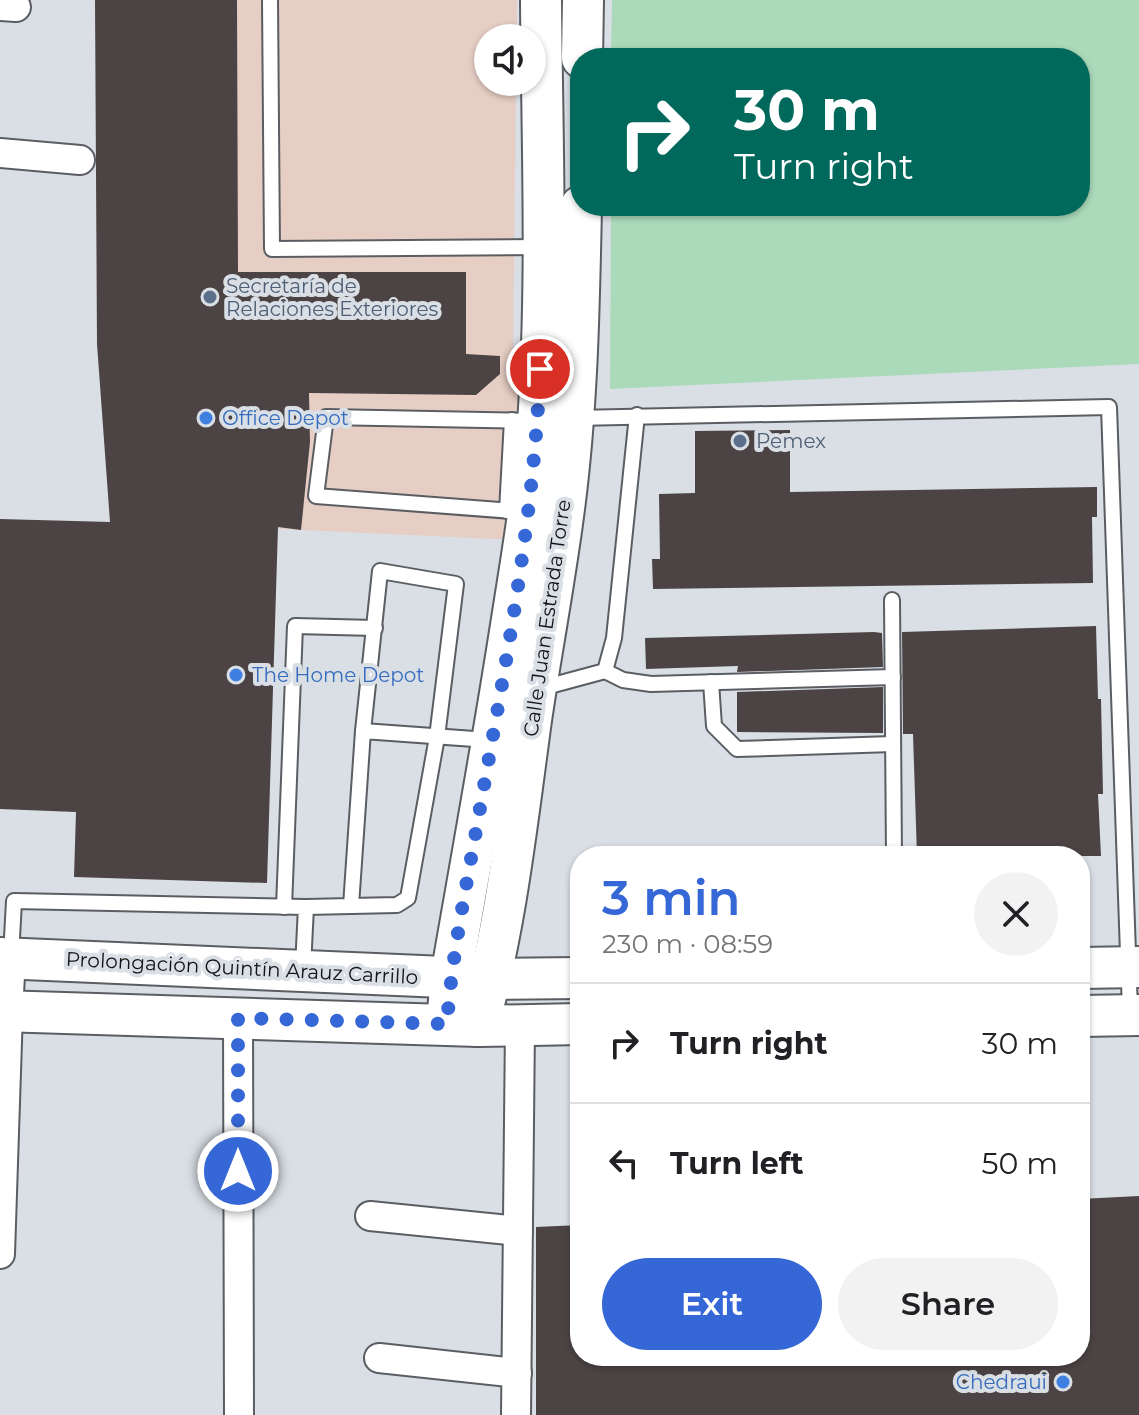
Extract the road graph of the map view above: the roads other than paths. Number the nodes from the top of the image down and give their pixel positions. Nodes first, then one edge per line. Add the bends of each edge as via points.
1 (270, 0) edge
2 (541, 0) edge
3 (583, 0) edge
4 (582, 48) edge
5 (0, 153) edge
6 (80, 160) dead end
7 (576, 216) edge
8 (562, 246) junction
9 (637, 415) junction
10 (541, 420) junction
11 (518, 512) junction
12 (892, 600) dead end
13 (375, 628) junction
14 (605, 671) junction
15 (893, 677) junction
16 (711, 682) junction
17 (536, 689) junction
18 (363, 731) junction
19 (437, 737) junction
20 (510, 742) junction
21 (893, 744) junction
22 (894, 846) edge
23 (351, 906) junction
24 (284, 907) junction
25 (306, 907) junction
26 (6, 958) edge
27 (1090, 968) edge
28 (1134, 968) edge
29 (303, 971) junction
30 (451, 977) junction
31 (570, 978) edge
32 (491, 979) junction
33 (4, 1011) edge
34 (1090, 1016) edge
35 (1134, 1016) edge
36 (238, 1018) junction
37 (570, 1024) edge
38 (463, 1025) junction
39 (520, 1025) junction
40 (2, 1159) edge
41 (370, 1216) dead end
42 (518, 1231) junction
43 (0, 1254) edge
44 (379, 1358) dead end
45 (517, 1373) junction
46 (239, 1415) edge
47 (516, 1415) edge

1 - 8 lane via 272,249
2 - 8 street, Calle Juan Estrada Torre
3 - 4 street
5 - 6 street
7 - 8 street, Calle Juan Estrada Torre
8 - 10 street, Calle Juan Estrada Torre
9 - 10 lane
9 - 14 lane via 614,638
9 - 28 lane via 1109,407
10 - 11 street, Calle Juan Estrada Torre
10 - 11 lane via 326,417 316,496
10 - 17 street, Calle Juan Estrada Torre via 563,514
11 - 20 street, Calle Juan Estrada Torre
12 - 15 lane
13 - 18 lane
13 - 19 lane via 380,571 456,584
13 - 24 lane via 295,626
14 - 16 lane via 651,684
14 - 17 lane
15 - 16 lane
15 - 21 lane
16 - 21 lane via 714,726 737,749
17 - 20 street, Calle Juan Estrada Torre
18 - 19 lane
18 - 23 lane
19 - 20 lane
19 - 23 lane via 408,898 397,905
20 - 30 street, Calle Juan Estrada Torre
20 - 32 street, Calle Juan Estrada Torre
21 - 22 lane
23 - 25 lane
24 - 25 lane
24 - 26 lane via 14,901
25 - 29 lane
26 - 29 street, Prolongación Quintín Arauz Carrillo
26 - 33 street
27 - 28 street
28 - 35 lane
29 - 30 street, Prolongación Quintín Arauz Carrillo
30 - 32 street, Prolongación Quintín Arauz Carrillo
30 - 38 street, Calle Juan Estrada Torre
31 - 32 street, Prolongación Quintín Arauz Carrillo
32 - 38 street, Calle Juan Estrada Torre
33 - 36 street
33 - 40 street
34 - 35 street
36 - 38 street
36 - 46 street
37 - 39 street
38 - 39 street
39 - 42 street
40 - 43 street
41 - 42 street
42 - 45 street
44 - 45 street
45 - 47 street

